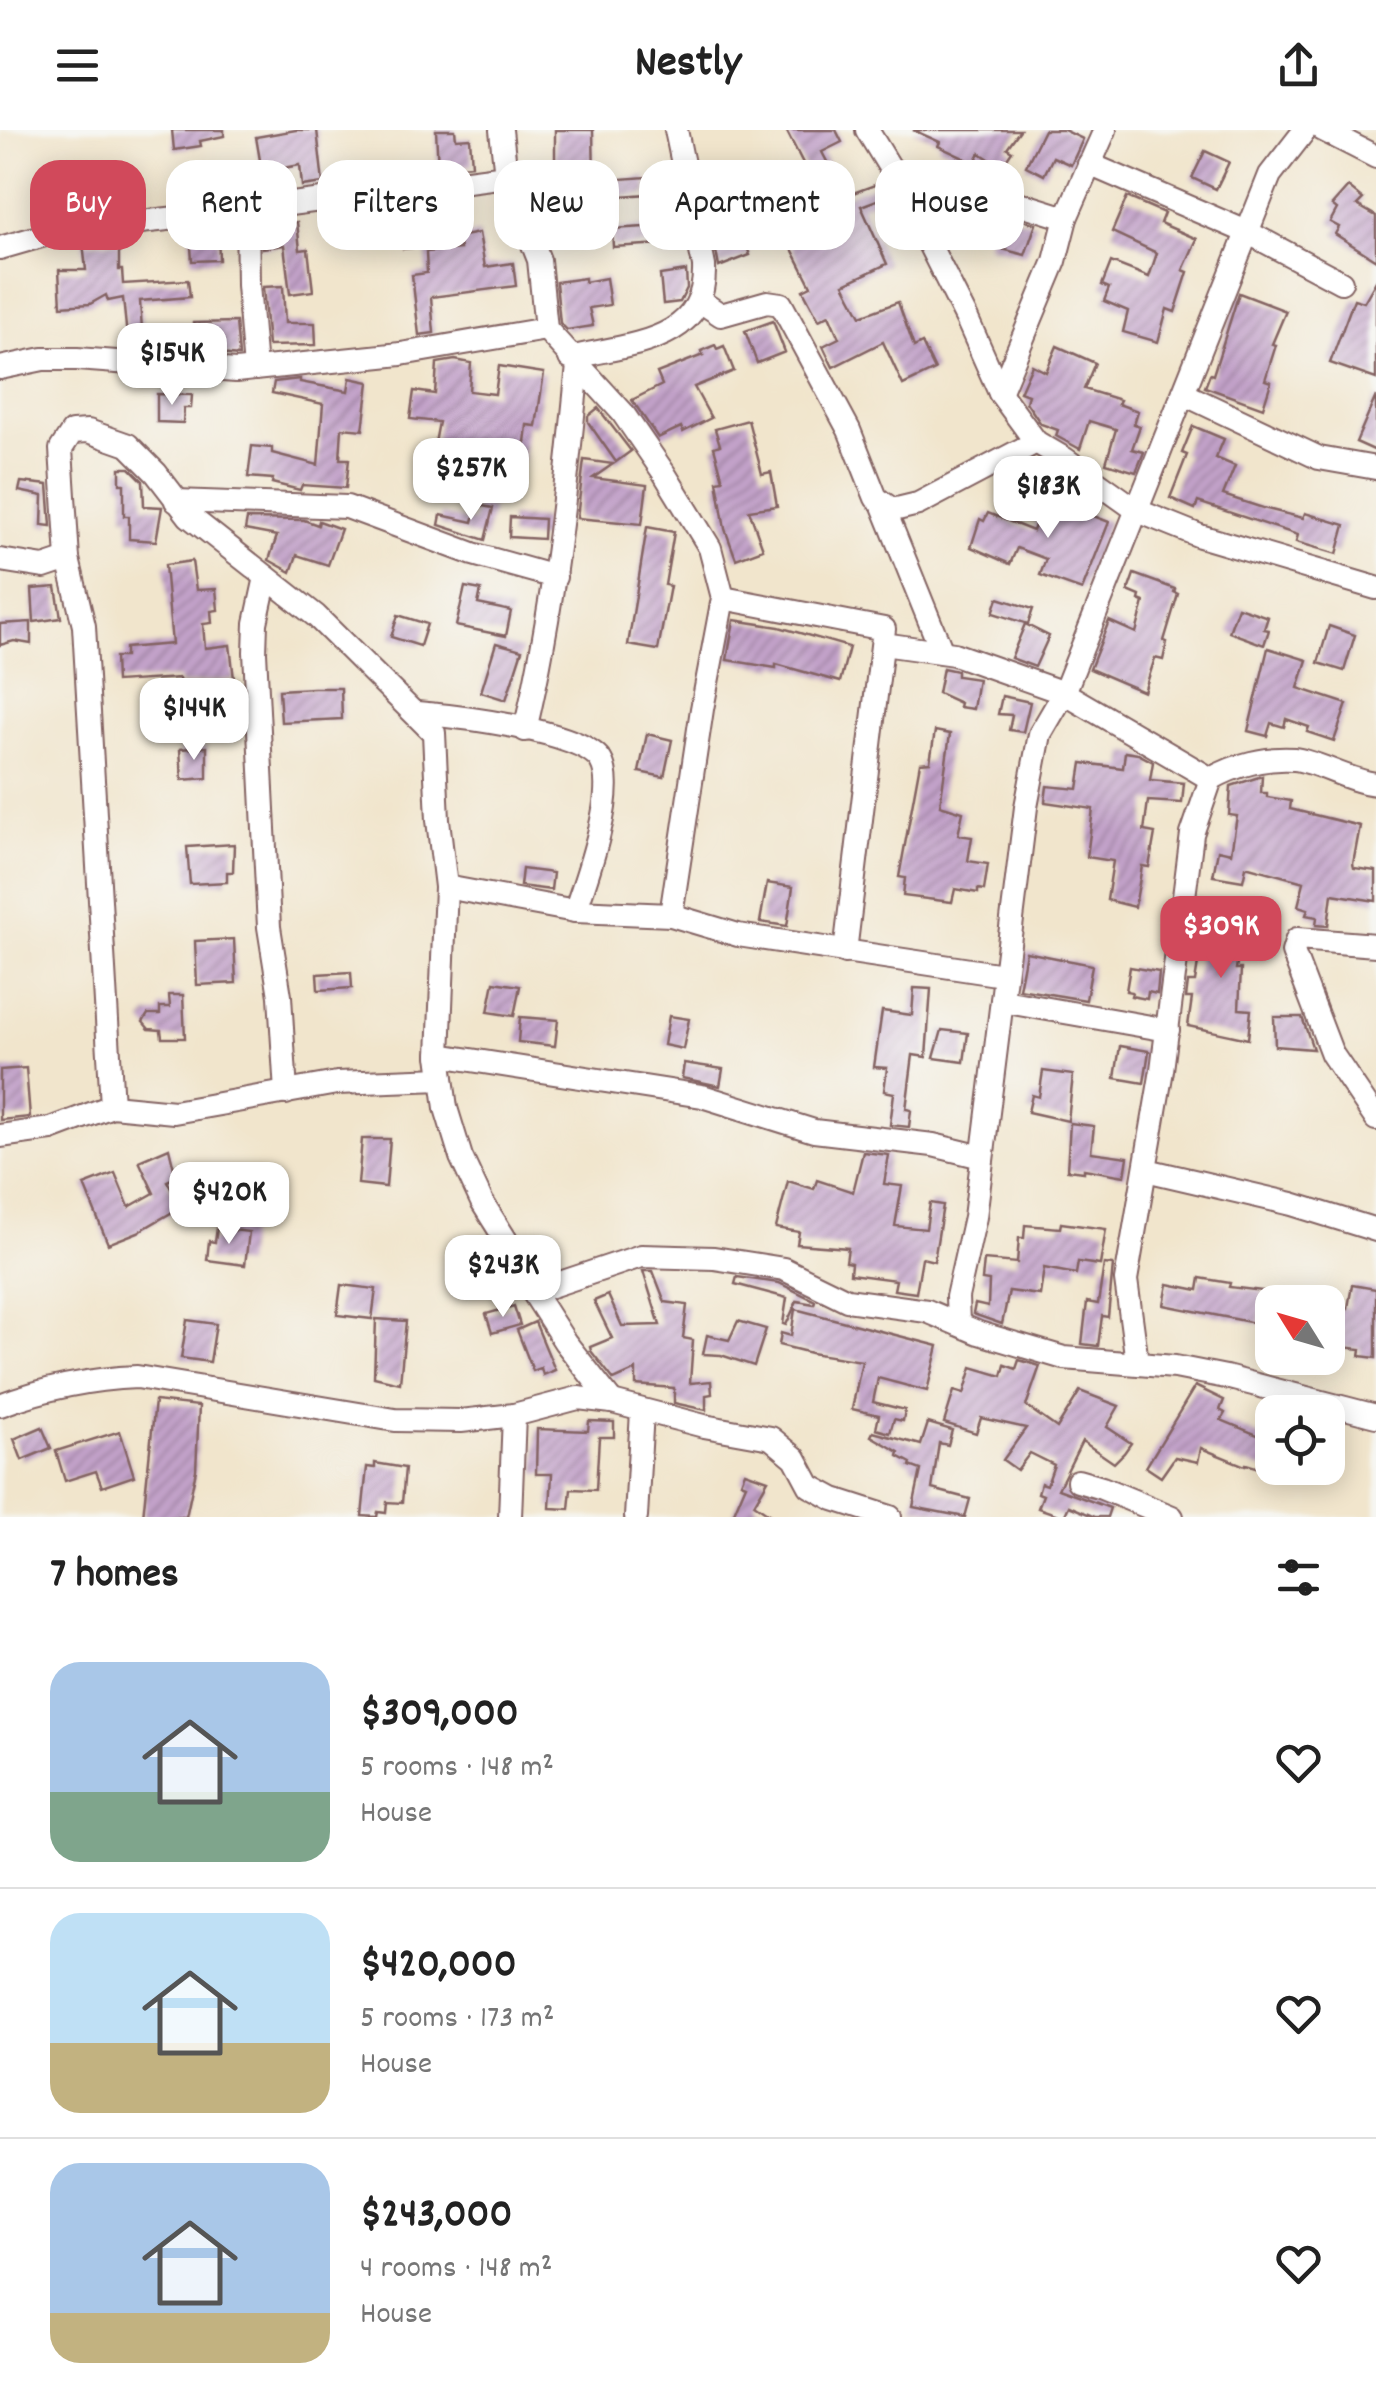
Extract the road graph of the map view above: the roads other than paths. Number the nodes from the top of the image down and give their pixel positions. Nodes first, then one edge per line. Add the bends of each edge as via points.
1 (501, 130) edge
2 (676, 130) edge
3 (867, 130) edge
4 (1105, 130) edge
5 (1305, 130) edge
6 (1323, 130) edge
7 (1376, 157) edge
8 (504, 160) edge
9 (885, 160) edge
10 (1089, 164) junction
11 (494, 178) edge
12 (297, 204) edge
13 (1024, 205) edge
14 (1066, 218) junction
15 (166, 219) edge
16 (1249, 232) junction
17 (0, 248) edge
18 (248, 250) edge
19 (534, 250) edge
20 (932, 250) edge
21 (1342, 282) dead end
22 (700, 301) junction
23 (546, 330) junction
24 (574, 362) junction
25 (0, 368) edge
26 (255, 369) junction
27 (1000, 393) junction
28 (1184, 394) junction
29 (1036, 442) junction
30 (1376, 468) edge
31 (176, 501) junction
32 (883, 506) junction
33 (1138, 511) junction
34 (68, 559) junction
35 (0, 560) edge
36 (554, 577) junction
37 (266, 578) junction
38 (1376, 588) edge
39 (723, 598) junction
40 (884, 644) junction
41 (942, 652) junction
42 (1064, 693) junction
43 (417, 714) junction
44 (525, 730) junction
45 (1211, 779) junction
46 (1376, 784) edge
47 (446, 887) junction
48 (576, 912) junction
49 (671, 915) junction
50 (1376, 945) edge
51 (844, 952) junction
52 (1004, 975) junction
53 (1002, 1001) junction
54 (1168, 1030) junction
55 (441, 1067) junction
56 (286, 1093) junction
57 (112, 1106) junction
58 (1376, 1118) edge
59 (0, 1136) edge
60 (982, 1157) junction
61 (1146, 1170) junction
62 (1376, 1230) edge
63 (533, 1292) junction
64 (958, 1324) junction
65 (1137, 1362) junction
66 (612, 1402) junction
67 (0, 1405) edge
68 (642, 1411) junction
69 (514, 1416) junction
70 (1376, 1416) edge
71 (1078, 1482) dead end
72 (510, 1517) edge
73 (636, 1517) edge
74 (890, 1517) edge
75 (1172, 1517) edge

1 - 8 street
2 - 22 street via 704,266
3 - 9 street
4 - 10 street
5 - 16 street via 1270,175
6 - 7 street
10 - 14 street
10 - 16 street
11 - 12 street
13 - 14 street
14 - 27 street
15 - 17 street via 59,231
16 - 21 street
16 - 28 street
18 - 26 street
19 - 23 street
20 - 27 street
22 - 24 street via 669,334
22 - 32 street via 721,315 780,304
23 - 24 street
23 - 26 street
24 - 36 street
24 - 39 street via 622,412 702,532
25 - 26 street via 77,359
27 - 29 street
28 - 30 street via 1319,458
28 - 33 street
29 - 32 street via 918,504
29 - 33 street
31 - 34 street via 128,445 72,432 61,448
31 - 36 street via 347,507
31 - 37 street
32 - 41 street
33 - 38 street
33 - 42 street
34 - 35 street via 44,566
34 - 57 street via 84,626
36 - 44 street
37 - 43 street via 316,616
37 - 56 street via 255,652
39 - 40 street via 880,626
39 - 49 street
40 - 41 street
40 - 51 street
41 - 42 street
42 - 45 street
42 - 52 street via 1040,734
43 - 44 street
43 - 47 street via 436,740
44 - 48 street via 587,746 606,773 602,817
45 - 46 street via 1234,766 1296,759
45 - 54 street via 1192,834
47 - 48 street
47 - 55 street
48 - 49 street
49 - 51 street
50 - 58 street via 1296,939 1292,952 1332,1054
51 - 52 street
52 - 53 street
53 - 54 street
53 - 60 street
54 - 61 street
55 - 56 street
55 - 60 street via 702,1096 814,1131 933,1144
55 - 63 street via 462,1157
56 - 57 street via 174,1112
57 - 59 street via 51,1128
60 - 64 street
61 - 62 street
61 - 65 street via 1126,1280
63 - 64 street via 641,1256 714,1258 784,1269 847,1300 927,1311
63 - 66 street
64 - 65 street via 1064,1358
65 - 70 street
66 - 68 street
66 - 69 street via 578,1398
67 - 69 street via 82,1381 137,1378 395,1420
68 - 73 street
68 - 74 street via 771,1438 795,1458 810,1486
69 - 72 street
71 - 75 street

